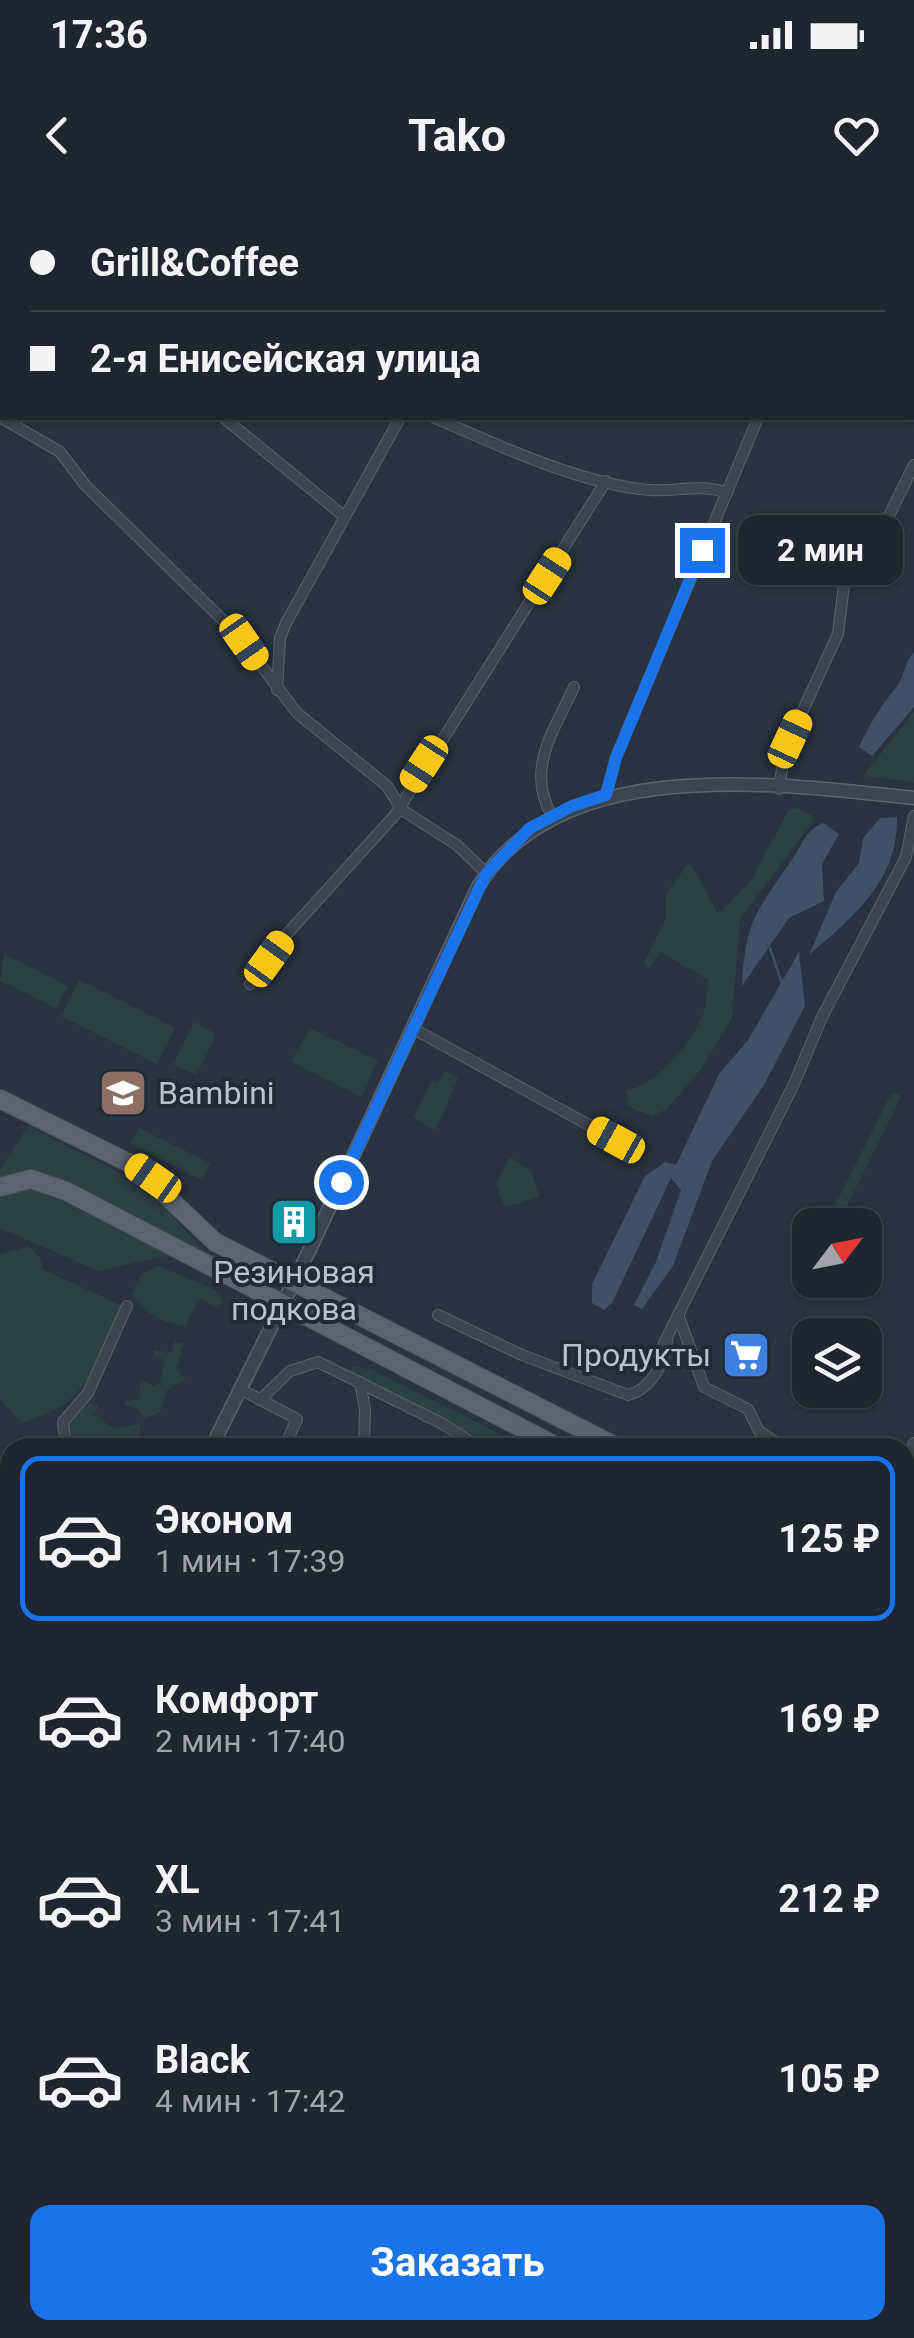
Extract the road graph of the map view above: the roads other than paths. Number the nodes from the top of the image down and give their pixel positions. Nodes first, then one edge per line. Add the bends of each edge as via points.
1 (5, 420) edge
2 (226, 420) edge
3 (399, 420) edge
4 (441, 420) edge
5 (757, 420) edge
6 (914, 465) edge
7 (606, 481) junction
8 (727, 493) junction
9 (346, 517) junction
10 (574, 687) dead end
11 (277, 690) junction
12 (779, 789) junction
13 (606, 795) junction
14 (914, 798) edge
15 (399, 806) junction
16 (552, 816) junction
17 (914, 816) edge
18 (486, 874) junction
19 (250, 984) dead end
20 (412, 1028) junction
21 (0, 1099) edge
22 (616, 1140) dead end
23 (0, 1187) edge
24 (293, 1284) junction
25 (282, 1305) junction
26 (128, 1306) dead end
27 (678, 1314) junction
28 (438, 1315) dead end
29 (360, 1382) junction
30 (240, 1390) junction
31 (260, 1400) junction
32 (65, 1438) edge
33 (216, 1438) edge
34 (288, 1438) edge
35 (364, 1438) edge
36 (462, 1438) edge
37 (541, 1438) edge
38 (599, 1438) edge
39 (770, 1438) edge

1 - 11 street via 60,452 86,486 239,636
2 - 9 street
3 - 9 street
4 - 7 street
5 - 8 street
6 - 12 street via 869,556 844,577 838,634 786,749
7 - 8 street
7 - 15 street
8 - 13 street
9 - 11 street via 280,638
10 - 16 street via 538,765
11 - 15 street via 386,786
12 - 13 street
12 - 14 street
13 - 16 street
15 - 18 street
15 - 19 street
16 - 18 street via 510,845
17 - 27 street via 906,857
18 - 20 street
20 - 22 street
20 - 24 street
21 - 24 main road via 135,1166 216,1242
23 - 25 main road via 41,1181
24 - 25 street
24 - 38 main road
25 - 30 street
25 - 37 main road
26 - 32 street via 88,1394 63,1422
27 - 28 street via 651,1380 628,1395
27 - 39 street via 704,1386 748,1409
29 - 31 street via 308,1362
29 - 35 street
29 - 36 street
30 - 31 street
30 - 33 street
31 - 34 street via 297,1419

